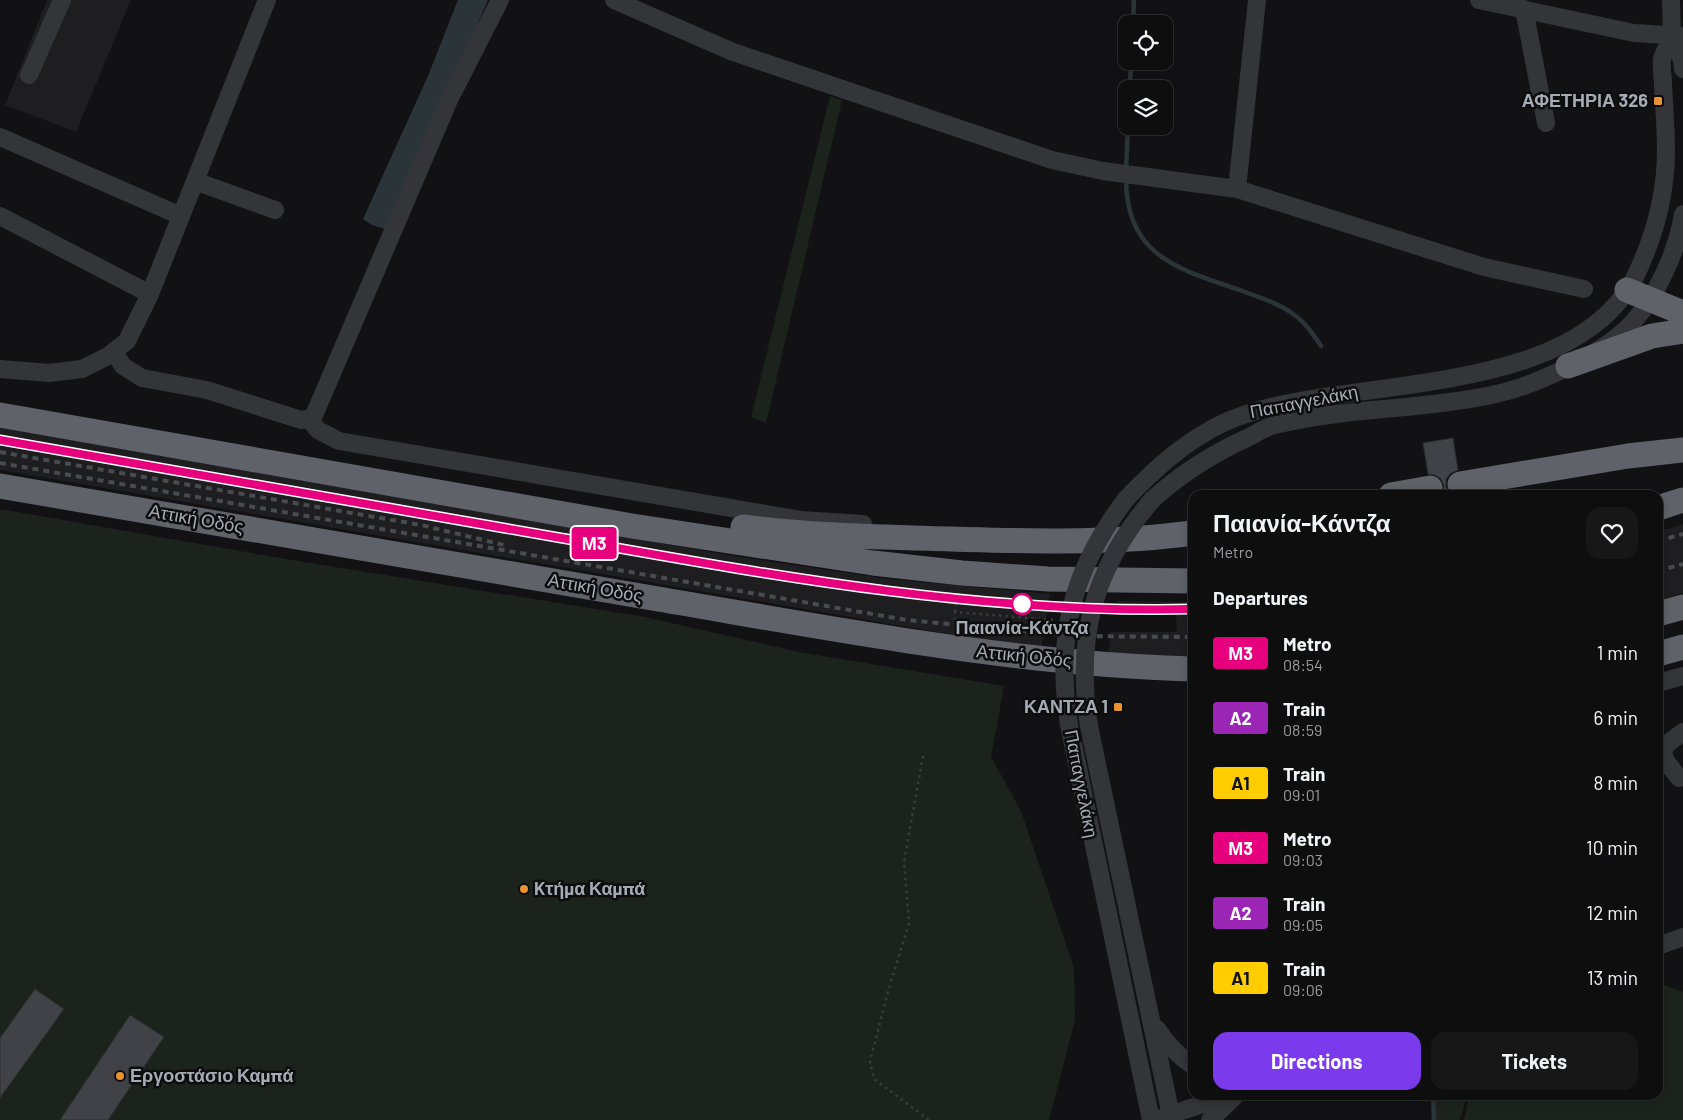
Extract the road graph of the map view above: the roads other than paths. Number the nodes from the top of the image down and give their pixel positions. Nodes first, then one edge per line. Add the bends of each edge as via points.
1 (62, 0) edge
2 (267, 0) edge
3 (500, 0) edge
4 (614, 0) edge
5 (1257, 0) edge
6 (1479, 0) edge
7 (1671, 0) edge
8 (1524, 9) junction
9 (1678, 36) edge
10 (1683, 69) edge
11 (29, 75) dead end
12 (1546, 123) dead end
13 (0, 137) edge
14 (195, 181) junction
15 (1236, 189) junction
16 (275, 210) dead end
17 (1683, 214) edge
18 (0, 216) edge
19 (181, 216) junction
20 (1631, 284) junction
21 (1584, 290) dead end
22 (1654, 293) junction
23 (150, 294) junction
24 (1683, 296) edge
25 (1683, 313) edge
26 (1683, 331) edge
27 (114, 352) junction
28 (1568, 366) junction
29 (0, 369) edge
30 (0, 415) edge
31 (309, 419) junction
32 (1683, 450) edge
33 (1460, 484) dead end
34 (0, 486) edge
35 (1430, 488) dead end
36 (1419, 490) edge
37 (1683, 500) edge
38 (1663, 506) edge
39 (863, 524) dead end
40 (632, 526) junction
41 (1188, 533) edge
42 (1188, 581) edge
43 (1683, 607) edge
44 (1663, 613) edge
45 (1683, 647) edge
46 (1663, 653) edge
47 (1037, 659) junction
48 (1188, 669) edge
49 (1683, 676) edge
50 (1663, 682) edge
51 (1188, 683) edge
52 (1683, 732) edge
53 (1663, 750) edge
54 (1663, 755) edge
55 (1679, 778) dead end
56 (1683, 937) edge
57 (1663, 944) edge
58 (1150, 1014) junction
59 (1188, 1063) edge
60 (1216, 1100) edge
61 (1230, 1100) edge
62 (1172, 1117) edge
63 (1153, 1120) edge
64 (1210, 1120) edge

1 - 11 street
2 - 14 street
3 - 31 street via 449,100 315,413
4 - 15 street via 741,54 1052,160 1103,171
5 - 15 street
6 - 8 street
7 - 9 street, Παπαγγελάκη
8 - 9 street via 1634,33
8 - 12 street
9 - 10 street, Παπαγγελάκη
9 - 20 street, Παπαγγελάκη via 1662,60 1666,151 1664,186 1657,219
13 - 19 street
14 - 16 street
14 - 19 street
15 - 21 street via 1484,267
17 - 22 street, Παπαγγελάκη via 1677,238
18 - 23 street
19 - 23 street
20 - 22 highway
20 - 63 street, Παπαγγελάκη, bridge via 1614,307 1590,327 1562,344 1511,366 1308,398 1244,414 1217,426 1162,462 1126,499 1090,553 1067,621 1063,677 1068,725
22 - 24 highway
22 - 25 highway
22 - 28 street, Παπαγγελάκη via 1632,323 1598,349
23 - 27 street via 128,340
26 - 28 highway via 1652,336
27 - 29 street via 82,368 49,373
27 - 31 street via 123,366 142,378 207,390 279,415
28 - 58 street, Παπαγγελάκη, bridge via 1541,380 1498,394 1273,425 1203,460 1173,482 1135,520 1120,542 1094,601 1083,672 1089,726
30 - 40 highway
31 - 39 street via 327,437 339,441 801,520
32 - 33 highway
34 - 47 highway, Αττική Οδός via 884,638
35 - 36 highway
37 - 38 highway
40 - 41 highway via 726,525 812,534 982,540 1148,538
40 - 42 highway via 873,563 962,573 1048,579
43 - 44 highway
45 - 46 highway
47 - 48 highway, Αττική Οδός
47 - 51 highway
49 - 50 street
52 - 53 street
54 - 55 street
56 - 57 street
58 - 59 street via 1166,1042
58 - 62 street, Παπαγγελάκη
60 - 62 street
61 - 64 street
62 - 63 street

